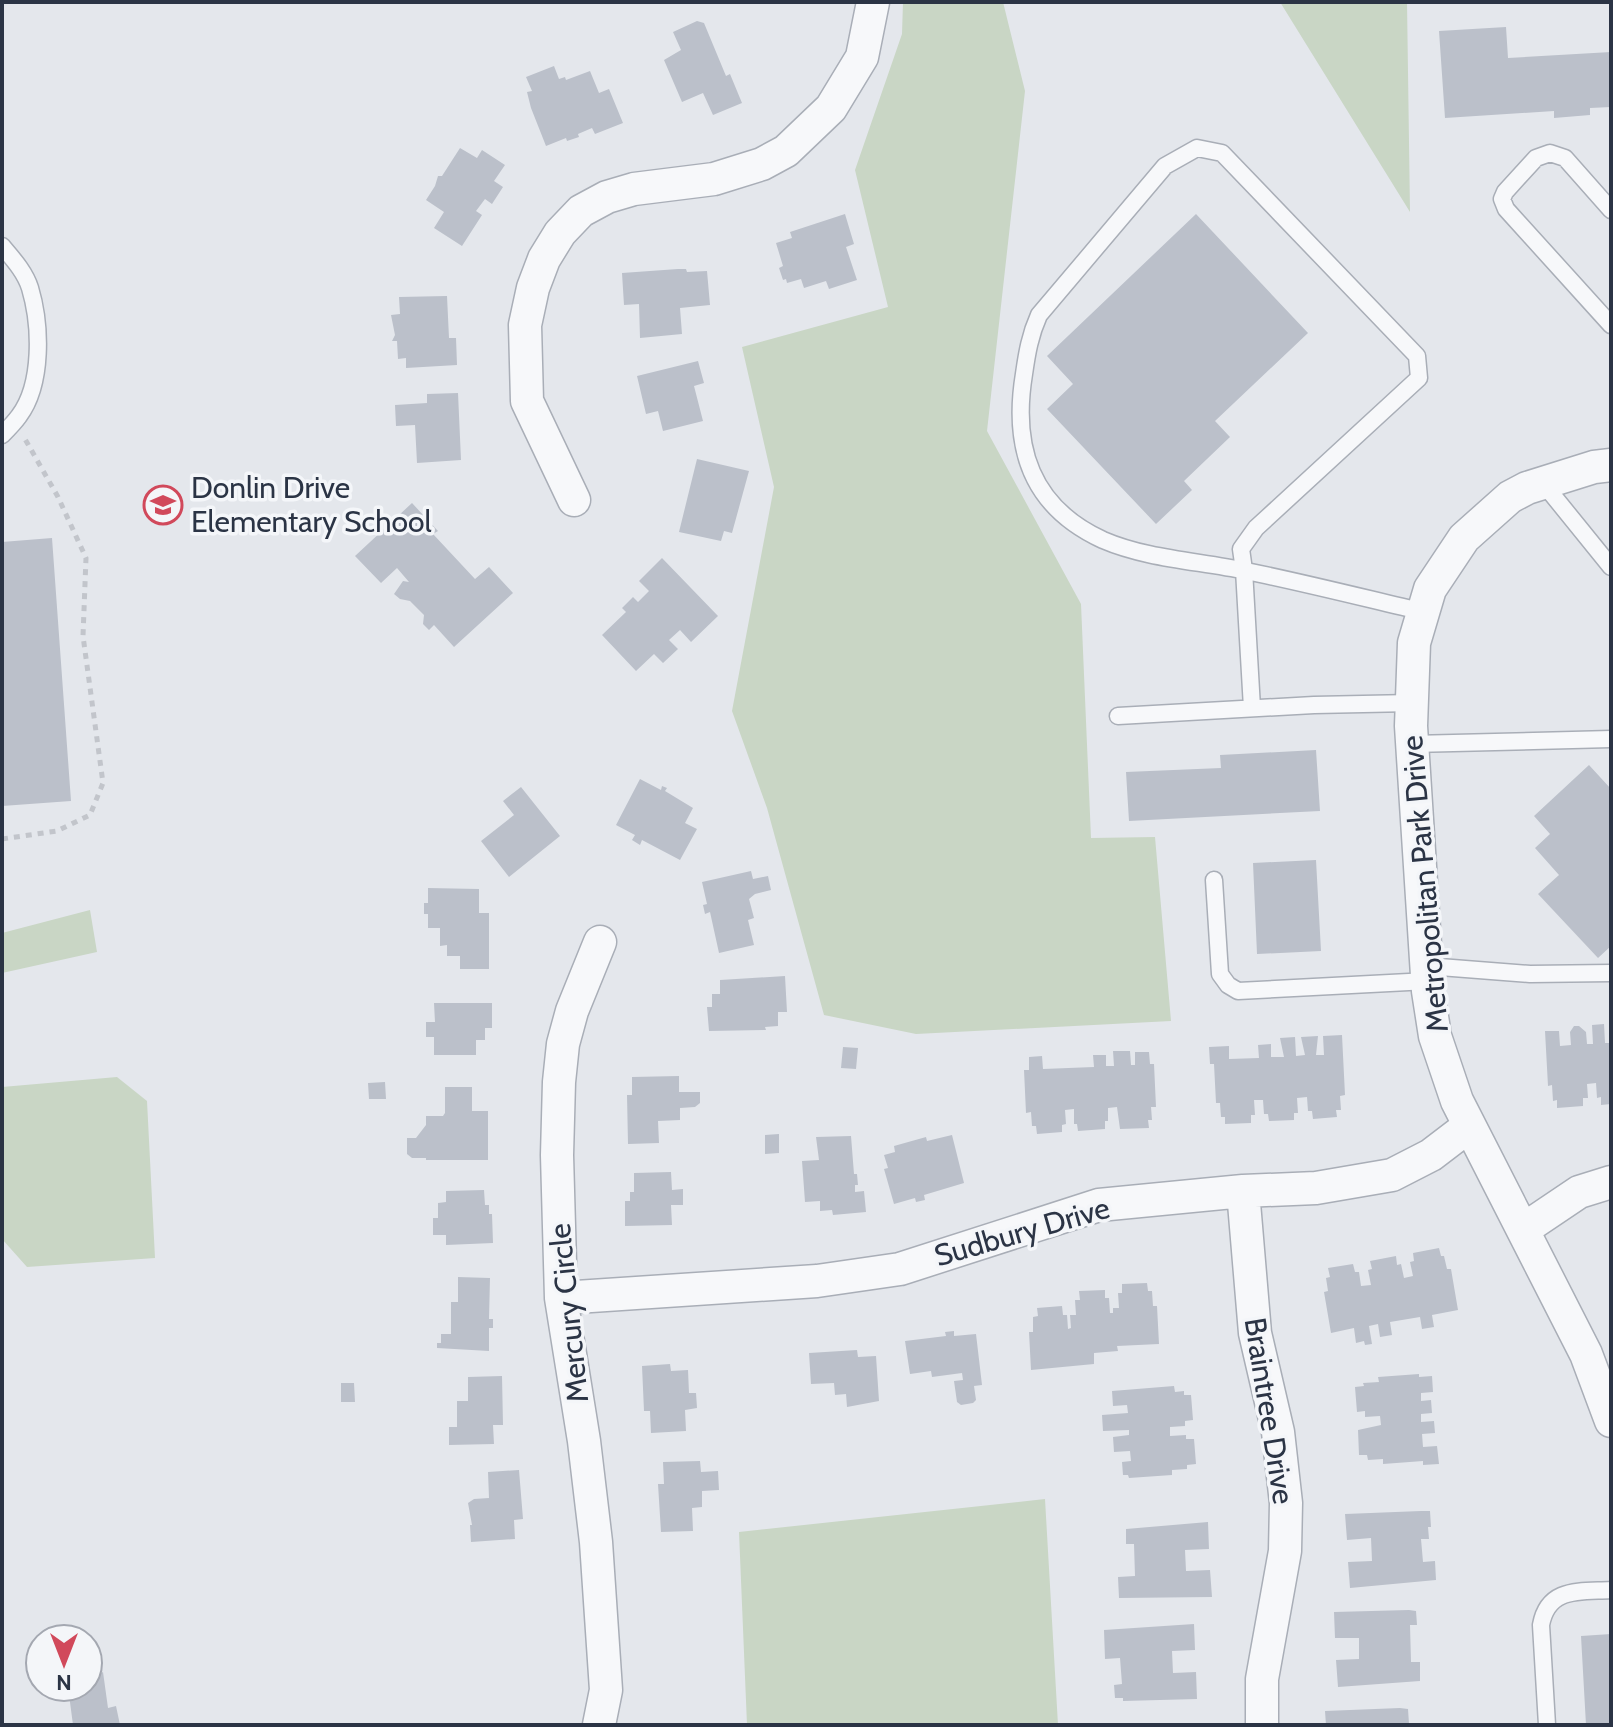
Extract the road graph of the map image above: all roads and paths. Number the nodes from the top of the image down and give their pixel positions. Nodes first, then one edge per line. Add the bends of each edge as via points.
1 (873, 2) edge
2 (1611, 210) edge
3 (2, 246) edge
4 (1611, 325) edge
5 (15, 421) junction
6 (2, 435) edge
7 (1611, 465) edge
8 (1543, 483) junction
9 (574, 500) dead end
10 (1611, 567) edge
11 (1244, 570) junction
12 (1424, 612) junction
13 (1412, 703) junction
14 (1252, 708) junction
15 (1118, 716) dead end
16 (1611, 739) edge
17 (1412, 744) junction
18 (2, 839) edge
19 (1214, 880) dead end
20 (600, 942) dead end
21 (1611, 973) edge
22 (1427, 974) junction
23 (1469, 1126) junction
24 (1611, 1182) edge
25 (1243, 1191) junction
26 (1524, 1229) junction
27 (561, 1298) junction
28 (1611, 1421) edge
29 (1611, 1590) edge
30 (599, 1725) edge
31 (1262, 1725) edge
32 (1547, 1725) edge

1 - 9 street via 862,57 847,83 831,108 786,151 714,179 607,197 581,211 552,246 533,288 525,325 527,401
2 - 4 lane via 1565,158 1550,153 1536,158 1502,199
3 - 5 lane via 29,286 39,328 35,378
5 - 6 lane
5 - 18 path via 86,558 83,636 103,783 90,815 57,831
7 - 8 street, Metropolitan Park Drive
8 - 10 lane
8 - 12 street, Metropolitan Park Drive via 1510,497 1464,538 1430,589
11 - 11 lane via 1151,555 1075,524 1048,499 1021,442 1019,405 1030,334 1039,315 1165,166 1197,148 1222,153 1417,356 1419,378 1256,528 1241,549
11 - 12 lane
11 - 14 lane
12 - 13 street, Metropolitan Park Drive via 1414,643
13 - 14 lane
13 - 17 street, Metropolitan Park Drive
14 - 15 lane
16 - 17 lane
17 - 22 street, Metropolitan Park Drive
19 - 22 lane via 1220,974 1238,991
20 - 27 street, Mercury Circle via 563,1044 557,1155
21 - 22 lane
22 - 23 street, Metropolitan Park Drive via 1435,1036
23 - 25 street, Sudbury Drive via 1431,1155 1392,1175 1316,1188
23 - 26 street, Metropolitan Park Drive
24 - 26 street via 1579,1192
25 - 27 street, Sudbury Drive via 1099,1205 900,1269 817,1281
25 - 31 street, Braintree Drive via 1255,1333 1278,1432 1286,1503 1285,1551 1262,1679
26 - 28 street, Metropolitan Park Drive via 1586,1354
27 - 30 street, Mercury Circle via 596,1542 606,1690
29 - 32 lane via 1554,1598 1544,1610

